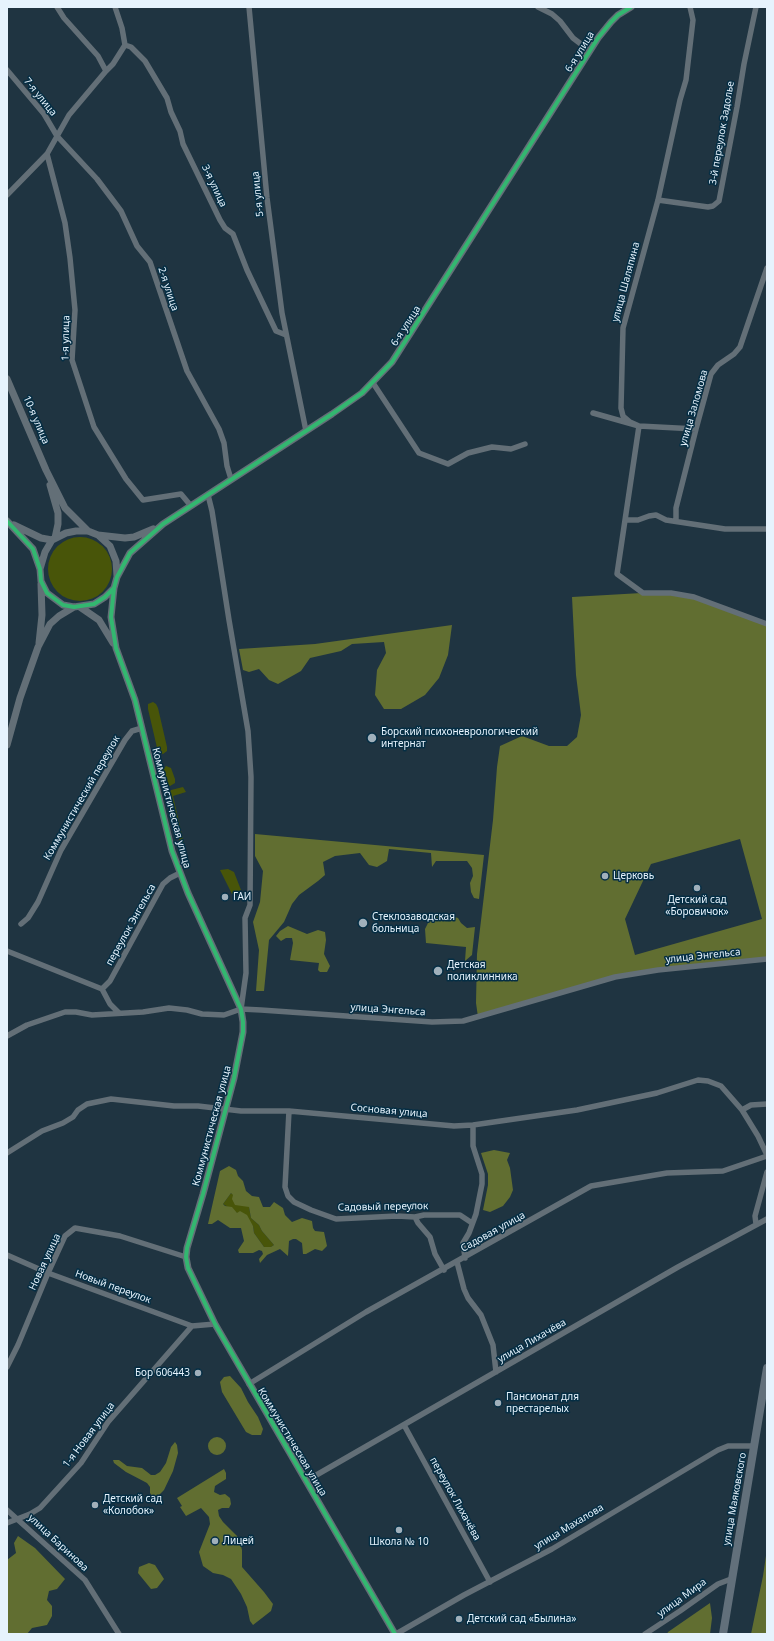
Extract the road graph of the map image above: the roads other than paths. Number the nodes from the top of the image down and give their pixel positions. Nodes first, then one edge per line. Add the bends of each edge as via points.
1 (57, 7) edge
2 (115, 7) edge
3 (249, 7) edge
4 (538, 7) edge
5 (631, 7) edge
6 (690, 7) edge
7 (756, 7) edge
8 (125, 45) junction
9 (590, 51) junction
10 (7, 70) edge
11 (106, 71) junction
12 (57, 136) junction
13 (47, 154) junction
14 (7, 195) edge
15 (658, 200) junction
16 (767, 268) edge
17 (286, 335) junction
18 (7, 379) edge
19 (373, 383) junction
20 (593, 413) dead end
21 (639, 426) junction
22 (696, 429) junction
23 (306, 431) junction
24 (525, 444) dead end
25 (46, 470) junction
26 (232, 479) junction
27 (208, 495) junction
28 (192, 506) junction
29 (625, 520) junction
30 (7, 521) edge
31 (676, 521) junction
32 (163, 524) junction
33 (766, 528) edge
34 (88, 532) junction
35 (98, 535) junction
36 (54, 539) junction
37 (40, 570) junction
38 (117, 577) junction
39 (41, 581) junction
40 (114, 588) junction
41 (77, 607) junction
42 (767, 624) edge
43 (38, 647) junction
44 (116, 648) junction
45 (142, 728) junction
46 (7, 745) edge
47 (180, 873) junction
48 (21, 924) dead end
49 (7, 951) edge
50 (767, 959) edge
51 (102, 989) junction
52 (241, 1009) junction
53 (119, 1013) junction
54 (7, 1036) edge
55 (767, 1104) edge
56 (225, 1109) junction
57 (742, 1110) junction
58 (289, 1112) junction
59 (472, 1125) junction
60 (765, 1146) edge
61 (7, 1153) edge
62 (767, 1156) edge
63 (767, 1172) edge
64 (415, 1217) junction
65 (767, 1219) edge
66 (472, 1223) junction
67 (756, 1224) junction
68 (7, 1255) edge
69 (186, 1257) junction
70 (465, 1258) junction
71 (457, 1262) junction
72 (444, 1270) junction
73 (48, 1273) junction
74 (215, 1324) junction
75 (192, 1326) junction
76 (7, 1367) edge
77 (767, 1368) edge
78 (496, 1372) junction
79 (249, 1384) junction
80 (404, 1425) junction
81 (754, 1446) junction
82 (306, 1481) junction
83 (7, 1510) edge
84 (19, 1519) junction
85 (7, 1523) edge
86 (731, 1579) junction
87 (490, 1582) junction
88 (119, 1634) edge
89 (396, 1634) edge
90 (645, 1634) edge
91 (723, 1634) edge

1 - 11 street via 98,56
2 - 8 street
3 - 17 street, 5-я улица via 267,198
4 - 9 street via 552,14 573,38
5 - 9 street, 6-я улица via 611,22
6 - 15 street, улица Шаляпина via 693,20 686,80
7 - 15 street, 3-й переулок Задолье via 719,201 708,207
8 - 11 street
8 - 17 street, 3-я улица via 131,47 145,61 168,98 183,144 216,213 225,228 233,234 246,270 276,331
9 - 19 street, 6-я улица via 392,362
10 - 12 street, 7-я улица via 44,114
11 - 12 street via 69,115
12 - 13 street
12 - 26 street, 2-я улица via 97,179 121,211 137,246 150,262 187,371 219,429
13 - 14 street
13 - 28 street, 1-я улица via 65,223 70,258 76,310 72,360 94,427 126,479 143,500 181,494
15 - 21 street, улица Шаляпина via 623,328 621,408 623,416
16 - 22 street, улица Заломова via 740,348 718,365 711,374
17 - 23 street, 5-я улица
18 - 25 street, 10-я улица
19 - 23 street, 6-я улица
19 - 24 street via 419,453 448,464 468,453 492,447 511,449
20 - 21 street
21 - 22 street
21 - 29 street
22 - 31 street, улица Заломова via 676,508
23 - 26 street, 6-я улица
25 - 34 street, 10-я улица via 65,508
25 - 36 street, 10-я улица via 58,513
26 - 27 street, 6-я улица
27 - 28 street, 6-я улица
27 - 52 street via 248,731 251,778 250,905 245,918 246,973
28 - 32 street, 6-я улица
29 - 31 street via 638,520 656,515
29 - 42 street via 618,574 642,593 671,593 694,597
30 - 36 street via 41,538
30 - 37 street via 33,549
31 - 33 street via 725,529
32 - 35 street via 134,537
32 - 38 street via 130,553
34 - 35 street
34 - 36 street via 76,531
35 - 38 street via 110,546 116,561
36 - 37 street via 45,552
37 - 39 street
38 - 40 street
39 - 41 street via 47,593 55,600 63,605
39 - 43 street via 42,615
40 - 41 street via 94,604
40 - 44 street, Коммунистическая улица via 111,617
41 - 43 street via 58,616 50,624
41 - 44 street, Коммунистическая улица via 99,620
43 - 46 street
44 - 45 street, Коммунистическая улица
45 - 47 street, Коммунистическая улица
45 - 48 street, Коммунистический переулок via 132,731 124,740 60,850 38,902
47 - 51 street, переулок Энгельса via 163,884 110,981
47 - 52 street, Коммунистическая улица
49 - 51 street
50 - 52 street, улица Энгельса via 615,977 478,1017 456,1021 425,1022
51 - 53 street via 110,1004
52 - 53 street, улица Энгельса via 224,1015 169,1008
52 - 56 street, Коммунистическая улица via 243,1032
53 - 54 street, улица Энгельса via 92,1015 65,1012
55 - 57 street
56 - 58 street, Сосновая улица
56 - 61 street, Сосновая улица via 111,1099 97,1101 87,1104 73,1117 42,1131
56 - 69 street, Коммунистическая улица
57 - 59 street, Сосновая улица via 721,1086 708,1080 698,1080 657,1093 577,1110
57 - 60 street, Сосновая улица
58 - 59 street, Сосновая улица via 454,1126
58 - 64 street, Садовый переулок via 285,1187 288,1196 294,1202 336,1219
59 - 66 street via 473,1146 482,1174 482,1184
60 - 62 street, Сосновая улица
62 - 70 street, Садовая улица via 723,1171 667,1173 591,1186
63 - 67 street
64 - 66 street, Садовый переулок via 460,1216
64 - 72 street via 430,1237 435,1254
65 - 67 street, улица Лихачёва
66 - 70 street via 463,1243
67 - 78 street, улица Лихачёва
68 - 73 street, Новый переулок
69 - 73 street, Новая улица via 120,1236 75,1228 65,1236
69 - 74 street, Коммунистическая улица via 192,1279
70 - 71 street, Садовая улица
71 - 72 street, Садовая улица
71 - 78 street via 464,1289 481,1315 493,1344
72 - 79 street, Садовая улица via 366,1312
73 - 75 street, Новый переулок
73 - 76 street, Новая улица
74 - 75 street, Новый переулок
74 - 79 street, Коммунистическая улица
75 - 84 street, 1-я Новая улица via 108,1422 76,1469 40,1508
77 - 81 main road, улица Маяковского
78 - 80 street, улица Лихачёва
79 - 82 street, Коммунистическая улица
80 - 82 street, улица Лихачёва
80 - 87 street, переулок Лихачёва
81 - 86 main road, улица Маяковского
81 - 87 street, улица Махалова via 728,1446 718,1450
82 - 89 street, Коммунистическая улица
83 - 84 street, улица Баринова
84 - 85 street, 1-я Новая улица
84 - 88 street, улица Баринова via 85,1580
86 - 90 street, улица Мира via 718,1584
86 - 91 main road, улица Маяковского
87 - 89 street, улица Махалова

